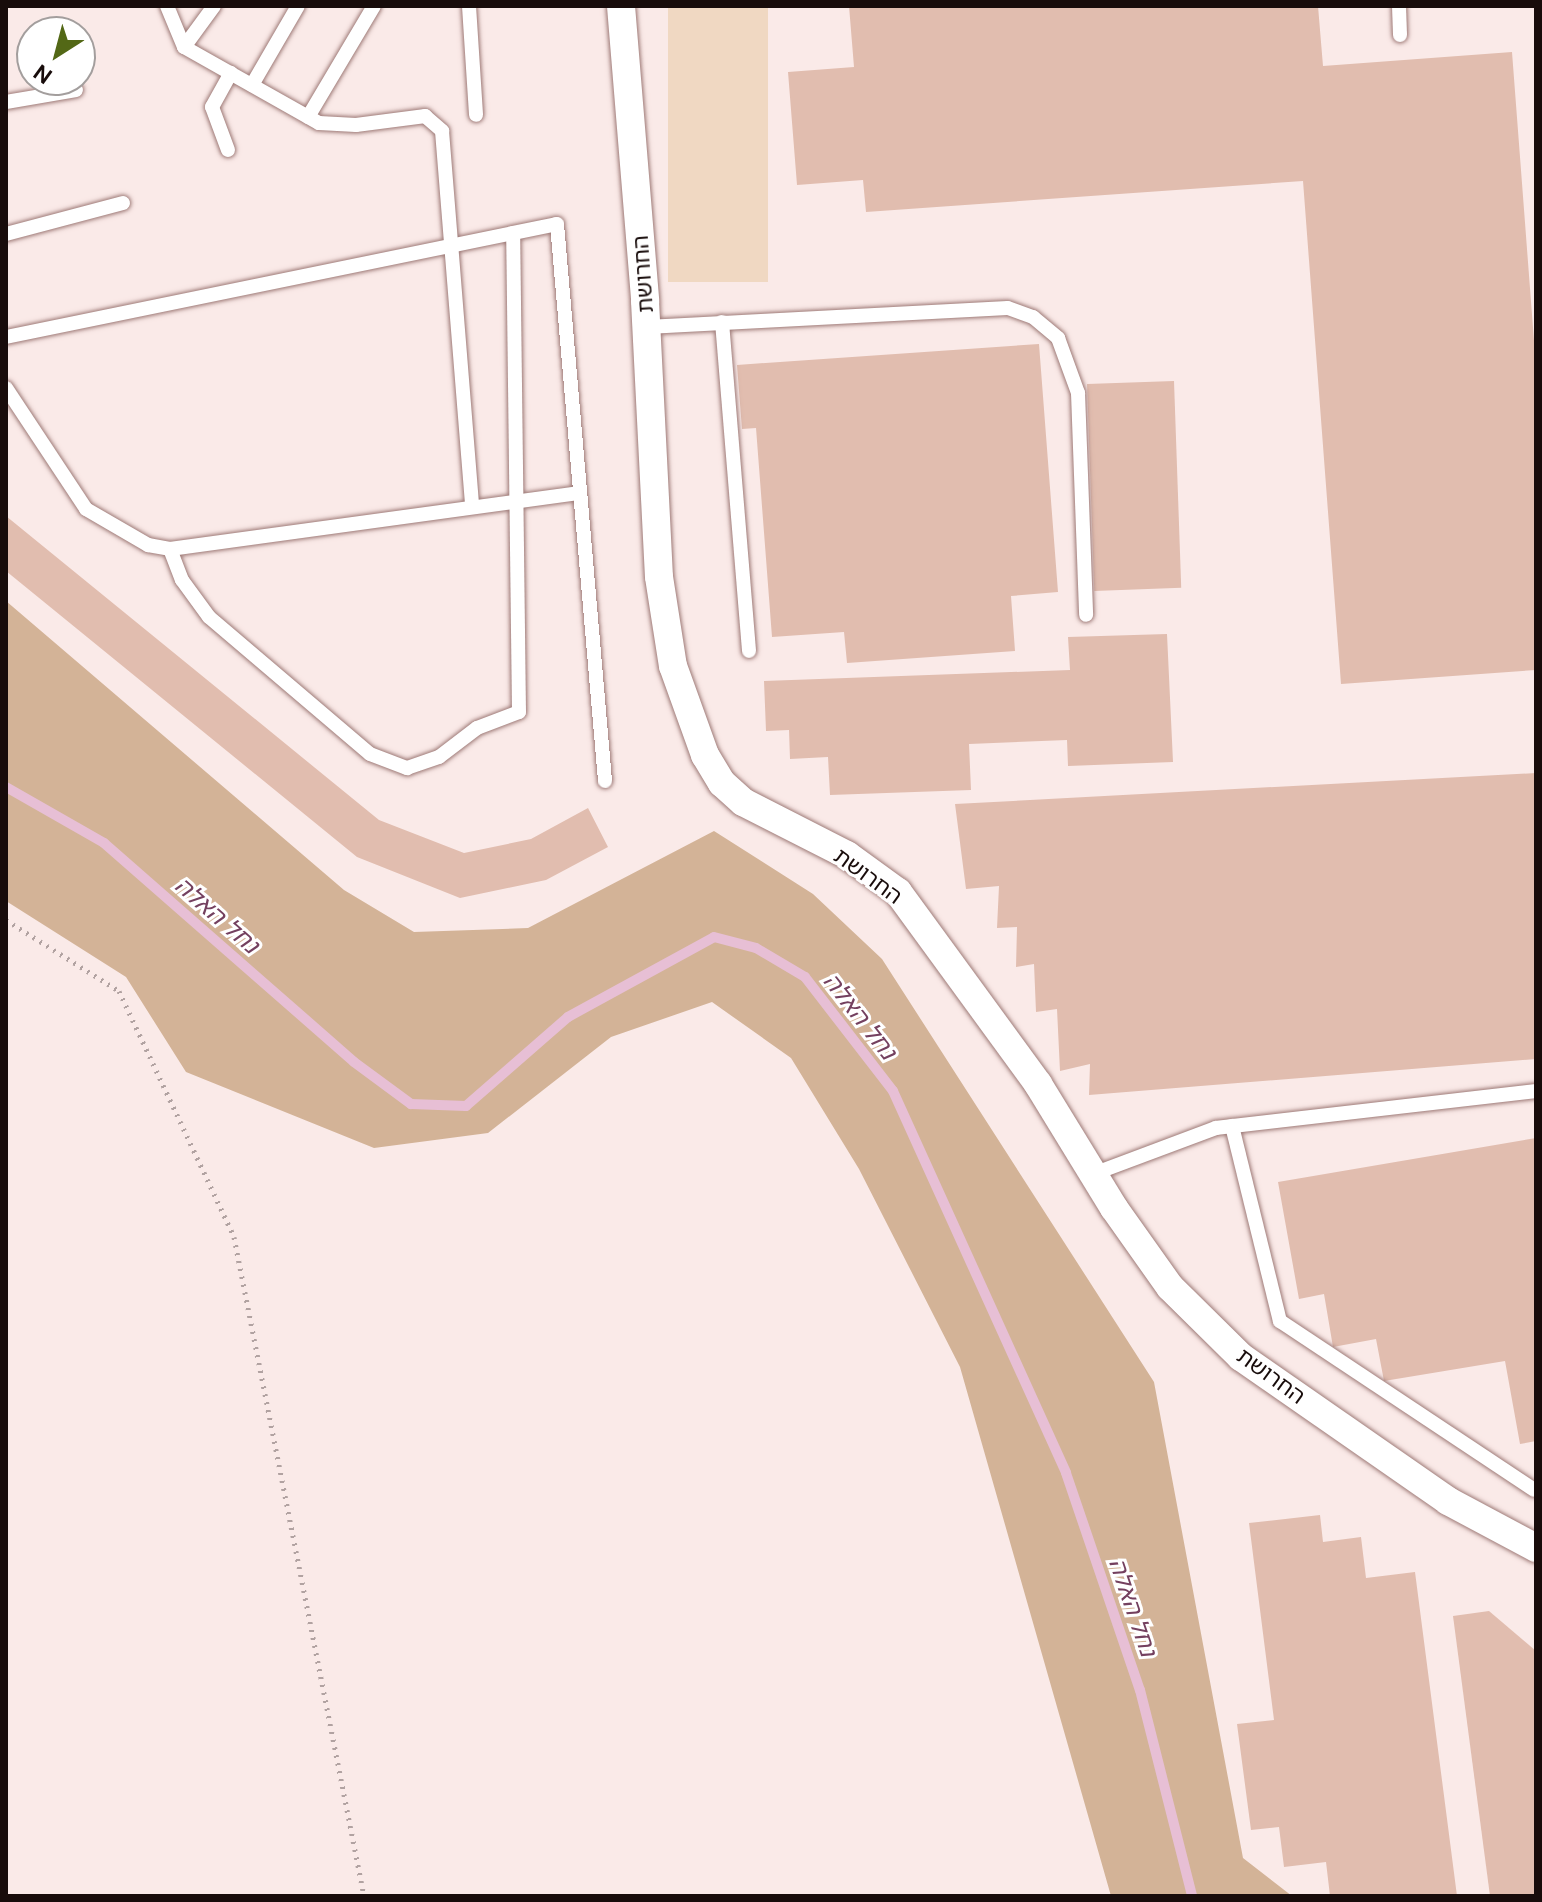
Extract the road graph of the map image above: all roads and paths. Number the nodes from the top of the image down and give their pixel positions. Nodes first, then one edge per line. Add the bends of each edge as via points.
1 (167, 6) edge
2 (214, 6) edge
3 (298, 6) edge
4 (374, 6) edge
5 (469, 6) edge
6 (621, 6) edge
7 (1399, 6) edge
8 (1400, 35) dead end
9 (184, 47) junction
10 (231, 73) junction
11 (252, 85) junction
12 (41, 96) edge
13 (6, 102) edge
14 (476, 115) dead end
15 (308, 117) junction
16 (228, 150) dead end
17 (123, 203) dead end
18 (513, 233) junction
19 (6, 234) edge
20 (455, 245) junction
21 (722, 322) junction
22 (647, 327) junction
23 (6, 337) edge
24 (6, 388) edge
25 (578, 493) junction
26 (519, 500) junction
27 (472, 507) junction
28 (170, 549) junction
29 (1086, 615) dead end
30 (749, 651) dead end
31 (605, 781) dead end
32 (6, 920) edge
33 (1536, 1091) edge
34 (1232, 1126) junction
35 (1093, 1174) junction
36 (1534, 1490) dead end
37 (1536, 1548) edge
38 (364, 1896) edge

1 - 9 lane
2 - 9 lane
3 - 11 lane
4 - 15 lane
5 - 14 lane
6 - 22 street, החרושת
7 - 8 lane
9 - 10 lane
10 - 11 lane
10 - 16 lane via 212,107
11 - 15 lane
12 - 13 lane
15 - 20 lane via 319,123 356,125 425,116 442,131
17 - 19 lane
18 - 20 lane
18 - 25 lane via 557,224
18 - 26 lane
20 - 23 lane
20 - 27 lane
21 - 22 lane
21 - 29 lane via 1008,308 1033,317 1058,338 1078,393
21 - 30 lane
22 - 35 street, החרושת via 659,577 673,666 705,755 722,783 743,802 847,855 898,892 1020,1059
24 - 28 lane via 86,509 115,531
25 - 26 lane
25 - 31 lane
26 - 27 lane
26 - 28 lane via 519,712 477,728 439,757 407,768 370,754 209,617 182,580
27 - 28 lane
32 - 38 path via 119,991 234,1237
33 - 34 lane
34 - 35 lane
34 - 36 lane via 1280,1321
35 - 37 street, החרושת via 1170,1287 1241,1357 1448,1501

